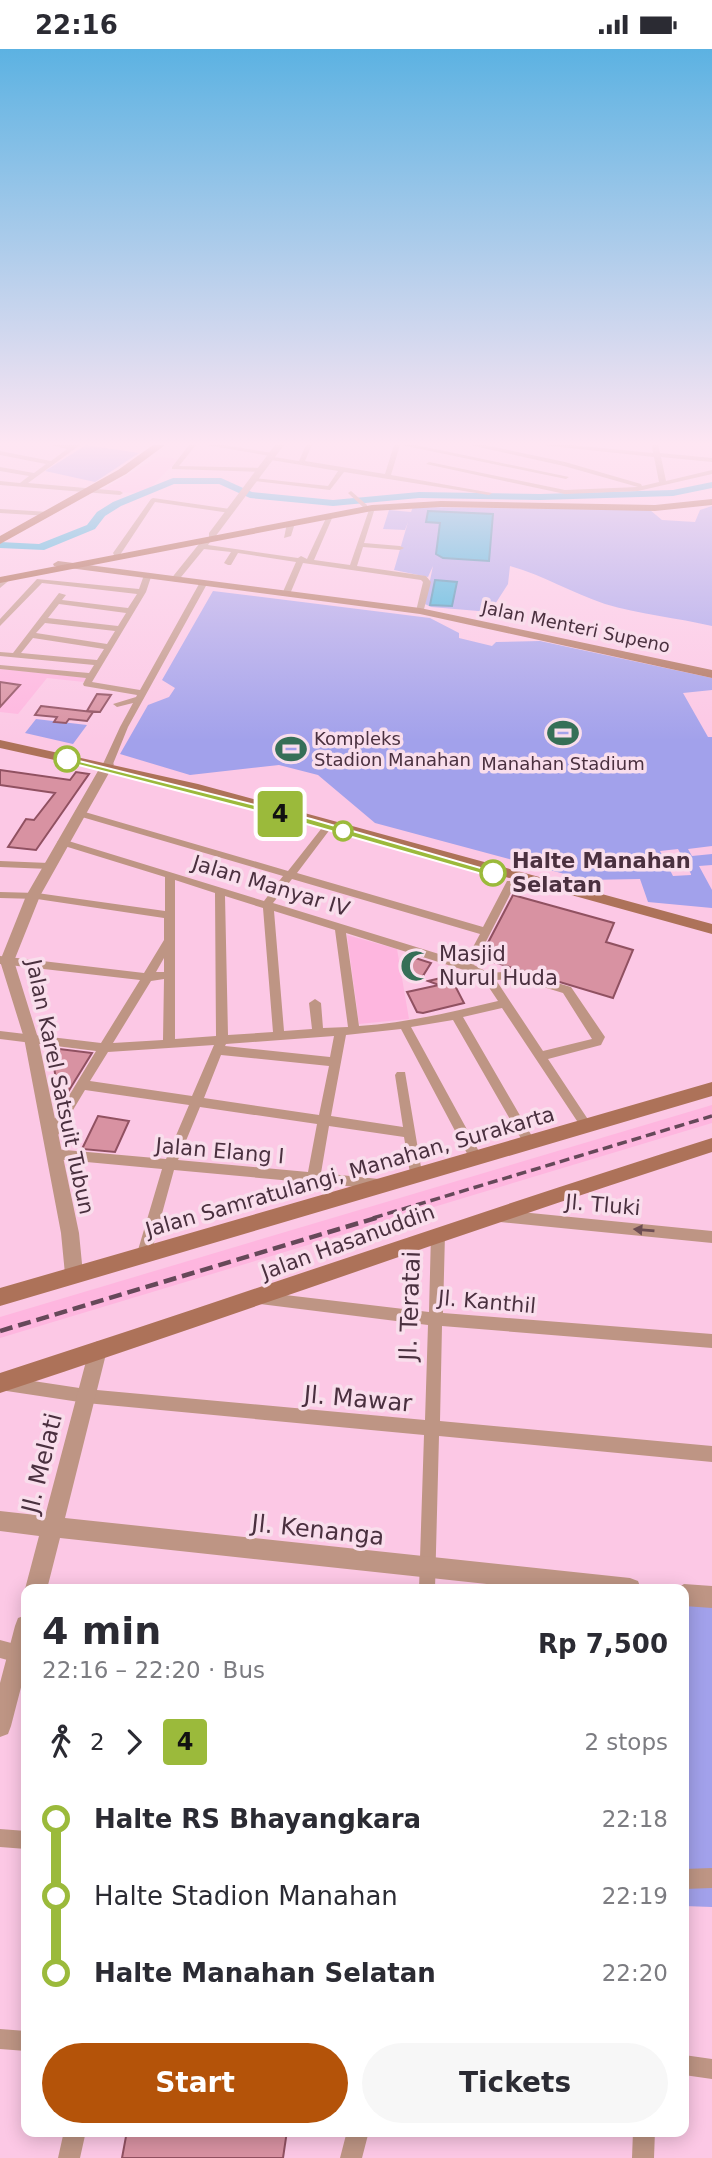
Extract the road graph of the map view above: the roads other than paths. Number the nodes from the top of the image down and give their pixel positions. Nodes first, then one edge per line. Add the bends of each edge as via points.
1 (124, 543) edge
2 (184, 543) edge
3 (189, 543) edge
4 (205, 543) edge
5 (218, 543) edge
6 (318, 543) edge
7 (283, 545) dead end
8 (360, 545) joint
9 (400, 548) dead end
10 (236, 550) junction
11 (117, 553) junction
12 (281, 555) junction
13 (301, 558) junction
14 (311, 559) junction
15 (228, 563) dead end
16 (62, 566) junction
17 (353, 566) junction
18 (147, 577) junction
19 (2, 580) edge
20 (174, 580) junction
21 (203, 584) junction
22 (142, 592) junction
23 (286, 594) junction
24 (130, 611) junction
25 (420, 611) junction
26 (43, 620) junction
27 (0, 624) edge
28 (120, 629) junction
29 (31, 635) junction
30 (110, 647) junction
31 (0, 654) edge
32 (15, 655) junction
33 (100, 663) junction
34 (0, 667) edge
35 (712, 674) edge
36 (91, 676) junction
37 (141, 696) junction
38 (117, 704) dead end
39 (0, 744) edge
40 (107, 766) junction
41 (78, 813) junction
42 (328, 827) junction
43 (62, 842) junction
44 (0, 864) edge
45 (49, 866) junction
46 (170, 877) dead end
47 (291, 877) junction
48 (511, 883) dead end
49 (220, 891) junction
50 (0, 895) edge
51 (33, 896) junction
52 (268, 903) junction
53 (171, 915) junction
54 (658, 918) junction
55 (340, 927) junction
56 (486, 932) junction
57 (712, 933) edge
58 (171, 936) junction
59 (3, 961) edge
60 (468, 967) junction
61 (170, 975) junction
62 (146, 977) junction
63 (488, 977) junction
64 (315, 1003) dead end
65 (505, 1003) junction
66 (456, 1015) junction
67 (405, 1026) junction
68 (348, 1032) junction
69 (318, 1033) junction
70 (0, 1035) edge
71 (279, 1035) junction
72 (31, 1038) junction
73 (169, 1043) junction
74 (219, 1044) junction
75 (105, 1047) junction
76 (543, 1056) junction
77 (336, 1062) junction
78 (401, 1075) dead end
79 (85, 1085) junction
80 (712, 1089) edge
81 (194, 1101) junction
82 (325, 1120) junction
83 (587, 1127) junction
84 (410, 1133) junction
85 (51, 1136) junction
86 (527, 1138) dead end
87 (712, 1145) edge
88 (54, 1154) junction
89 (476, 1157) junction
90 (169, 1167) junction
91 (416, 1173) junction
92 (313, 1179) junction
93 (383, 1184) junction
94 (490, 1216) junction
95 (439, 1234) junction
96 (712, 1237) edge
97 (145, 1250) dead end
98 (74, 1274) junction
99 (0, 1297) edge
100 (260, 1298) junction
101 (435, 1318) junction
102 (712, 1341) edge
103 (98, 1350) junction
104 (0, 1383) edge
105 (86, 1396) junction
106 (433, 1429) junction
107 (712, 1454) edge
108 (0, 1521) edge
109 (53, 1526) junction
110 (427, 1579) edge
111 (37, 1584) edge
112 (525, 1584) edge
113 (689, 1595) edge
114 (712, 1597) edge
115 (15, 1654) edge
116 (0, 1726) edge
117 (0, 1838) edge
118 (21, 1840) edge
119 (712, 1878) edge
120 (689, 1879) edge
121 (0, 2039) edge
122 (21, 2041) edge
123 (689, 2066) edge
124 (712, 2069) edge
125 (74, 2137) edge
126 (356, 2137) edge
127 (644, 2137) edge
128 (69, 2158) edge
129 (351, 2158) edge
130 (643, 2158) edge

1 - 11 street
2 - 11 main road
3 - 16 main road
4 - 20 street
5 - 10 street
6 - 14 street
7 - 12 street
8 - 9 street
8 - 17 street
10 - 12 street
10 - 15 street
11 - 16 main road
12 - 13 street
13 - 14 street
13 - 23 street
14 - 17 street
16 - 18 main road, Jalan Menteri Supeno
16 - 19 main road
17 - 25 street via 426,579
18 - 20 main road, Jalan Menteri Supeno
18 - 22 street
20 - 21 main road, Jalan Menteri Supeno
21 - 23 main road, Jalan Menteri Supeno
21 - 37 street
22 - 24 street
22 - 27 street via 40,581
23 - 25 main road, Jalan Menteri Supeno
24 - 26 street via 60,599
24 - 28 street
25 - 35 main road, Jalan Menteri Supeno
26 - 28 street
26 - 29 street
28 - 30 street
29 - 30 street
29 - 32 street
30 - 33 street
31 - 32 street
32 - 33 street
33 - 36 street
34 - 36 street
36 - 37 street via 88,686
37 - 38 street
37 - 40 street
39 - 40 main road
40 - 41 street, Jalan Karel Satsuit Tubun
40 - 42 main road
40 - 54 main road via 328,823
41 - 43 street, Jalan Karel Satsuit Tubun
41 - 47 street
42 - 47 street
42 - 54 main road
43 - 45 street, Jalan Karel Satsuit Tubun
43 - 49 street, Jalan Manyar IV
44 - 45 street
45 - 51 street, Jalan Karel Satsuit Tubun
46 - 53 street
47 - 52 street
47 - 56 street
48 - 56 street
49 - 52 street, Jalan Manyar IV
49 - 74 street
50 - 51 street
51 - 53 street
51 - 59 street, Jalan Karel Satsuit Tubun
52 - 55 street, Jalan Manyar IV
52 - 71 street
53 - 58 street
54 - 57 main road
55 - 60 street, Jalan Manyar IV
55 - 68 street
56 - 60 street
58 - 61 street
58 - 62 street
59 - 62 street
59 - 72 street, Jalan Karel Satsuit Tubun
60 - 63 street, Jalan Manyar IV
61 - 62 street
61 - 73 street
62 - 75 street
63 - 65 street
63 - 76 street via 517,975 567,990 599,1037 597,1042
64 - 69 street
65 - 66 street
65 - 76 street
66 - 67 street
66 - 86 street
67 - 68 street
67 - 89 street
68 - 69 street
68 - 77 street
69 - 71 street
70 - 72 street
71 - 74 street
72 - 75 street
72 - 85 street, Jalan Karel Satsuit Tubun
73 - 74 street
73 - 75 street
74 - 77 street
74 - 81 street
75 - 79 street
76 - 83 street
77 - 82 street
78 - 84 street
79 - 81 street
79 - 85 street
80 - 83 main road, Jalan Samratulangi, Manahan, Surakarta
81 - 82 street
81 - 90 street
82 - 84 street
82 - 92 street
83 - 89 main road, Jalan Samratulangi, Manahan, Surakarta
84 - 91 street
85 - 88 street, Jalan Karel Satsuit Tubun
87 - 94 main road, Jalan Hasanuddin
88 - 90 street, Jalan Elang I
88 - 98 street, Jalan Karel Satsuit Tubun
89 - 91 main road, Jalan Samratulangi, Manahan, Surakarta
90 - 92 street, Jalan Elang I
90 - 97 street
91 - 93 main road, Jalan Samratulangi, Manahan, Surakarta
92 - 93 street, Jalan Elang I
93 - 98 main road, Jalan Samratulangi, Manahan, Surakarta
94 - 95 main road, Jalan Hasanuddin
96 -> 94 street, Jl. Tluki
95 - 100 main road, Jalan Hasanuddin
95 - 101 street, Jl. Teratai
98 - 99 main road, Jalan Samratulangi, Manahan, Surakarta
100 - 101 street, Jl. Kanthil
100 - 103 main road, Jalan Hasanuddin
101 - 102 street, Jl. Kanthil
101 - 106 street, Jl. Teratai
103 - 104 main road, Jalan Hasanuddin
103 - 105 street, Jl. Melati
104 - 105 street, Jl. Mawar
105 - 106 street, Jl. Mawar
105 - 109 street, Jl. Melati
106 - 107 street, Jl. Mawar
106 - 110 street, Jl. Teratai
108 - 109 street, Jl. Kenanga
109 - 110 street, Jl. Kenanga
109 - 111 street, Jl. Melati
110 - 112 street, Jl. Kenanga
113 - 114 street
115 - 116 street
117 - 118 street
119 - 120 street
121 - 122 street
123 - 124 street
125 - 128 street
126 - 129 street
127 - 130 street

